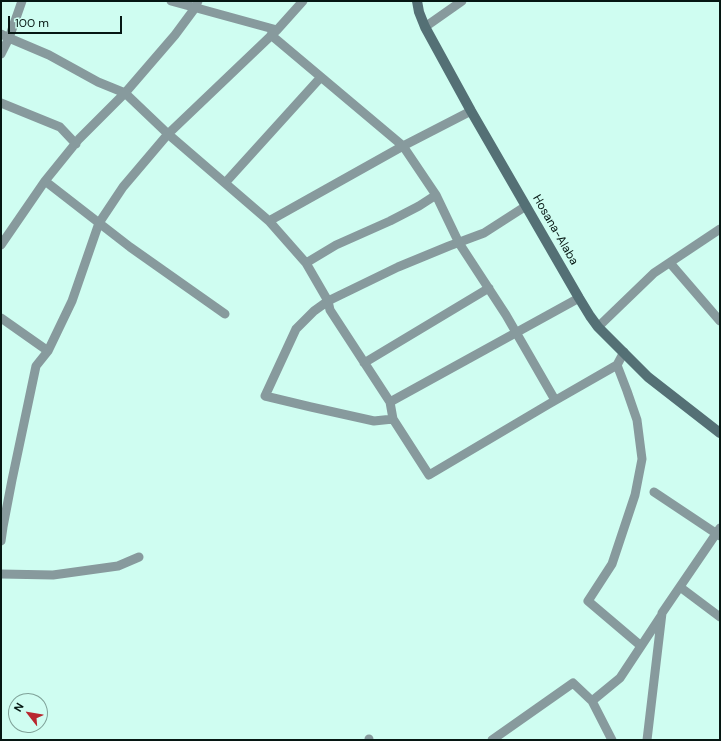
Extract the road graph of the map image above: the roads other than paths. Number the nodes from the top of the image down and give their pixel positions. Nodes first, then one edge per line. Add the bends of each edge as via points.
1 (22, 1) edge
2 (171, 1) edge
3 (303, 1) edge
4 (417, 1) edge
5 (462, 1) edge
6 (197, 5) edge
7 (426, 27) junction
8 (274, 33) junction
9 (5, 36) edge
10 (1, 54) edge
11 (321, 78) junction
12 (125, 94) junction
13 (1, 103) edge
14 (471, 111) junction
15 (168, 134) junction
16 (76, 144) junction
17 (403, 146) junction
18 (45, 181) junction
19 (225, 183) junction
20 (436, 195) junction
21 (526, 206) junction
22 (269, 220) junction
23 (99, 223) junction
24 (720, 229) edge
25 (459, 243) junction
26 (1, 245) edge
27 (670, 262) junction
28 (306, 263) junction
29 (488, 288) junction
30 (579, 298) junction
31 (328, 301) junction
32 (225, 314) dead end
33 (1, 318) edge
34 (720, 321) edge
35 (598, 327) junction
36 (516, 332) junction
37 (48, 351) junction
38 (624, 352) junction
39 (364, 363) junction
40 (617, 365) junction
41 (555, 400) junction
42 (390, 402) junction
43 (393, 418) junction
44 (720, 434) edge
45 (654, 492) dead end
46 (719, 532) edge
47 (1, 541) edge
48 (139, 557) dead end
49 (1, 574) edge
50 (680, 587) junction
51 (662, 613) junction
52 (720, 617) edge
53 (641, 646) junction
54 (592, 701) junction
55 (492, 740) edge
56 (612, 740) edge
57 (647, 740) edge

1 - 9 street
2 - 6 street
3 - 8 street
4 - 7 main road, Hosana-Alaba
5 - 7 street
6 - 8 street
6 - 12 street
7 - 14 main road, Hosana-Alaba
8 - 11 street
8 - 15 street
9 - 10 street
9 - 12 street
11 - 17 street
11 - 19 street
12 - 15 street
12 - 16 street
13 - 16 street via 60,127
14 - 17 street
14 - 21 main road, Hosana-Alaba
15 - 19 street
15 - 23 street via 123,187
16 - 18 street
17 - 20 street
17 - 22 street
18 - 23 street
18 - 26 street
19 - 22 street
20 - 25 street
20 - 28 street via 413,209 336,245
21 - 25 street via 484,233
21 - 30 main road, Hosana-Alaba
22 - 28 street
23 - 32 street
23 - 37 street via 72,301
24 - 27 street
25 - 29 street
25 - 31 street via 398,267
27 - 34 street
27 - 35 street via 654,273
28 - 31 street
29 - 36 street
29 - 39 street
30 - 35 main road, Hosana-Alaba
30 - 36 street
31 - 39 street via 330,310
31 - 43 street via 296,329 266,396 374,421
33 - 37 street
35 - 38 main road, Hosana-Alaba
36 - 41 street
36 - 42 street
37 - 47 street via 36,366
38 - 40 street
38 - 44 main road, Hosana-Alaba via 648,376
39 - 42 street
40 - 41 street
40 - 53 street via 637,420 642,459 636,495 612,564 588,601
41 - 43 street via 429,475
42 - 43 street
45 - 46 street
46 - 50 street
48 - 49 street via 118,566 53,575
50 - 51 street
50 - 52 street
51 - 53 street
51 - 57 street
53 - 54 street via 620,678
54 - 55 street via 573,683
54 - 56 street

